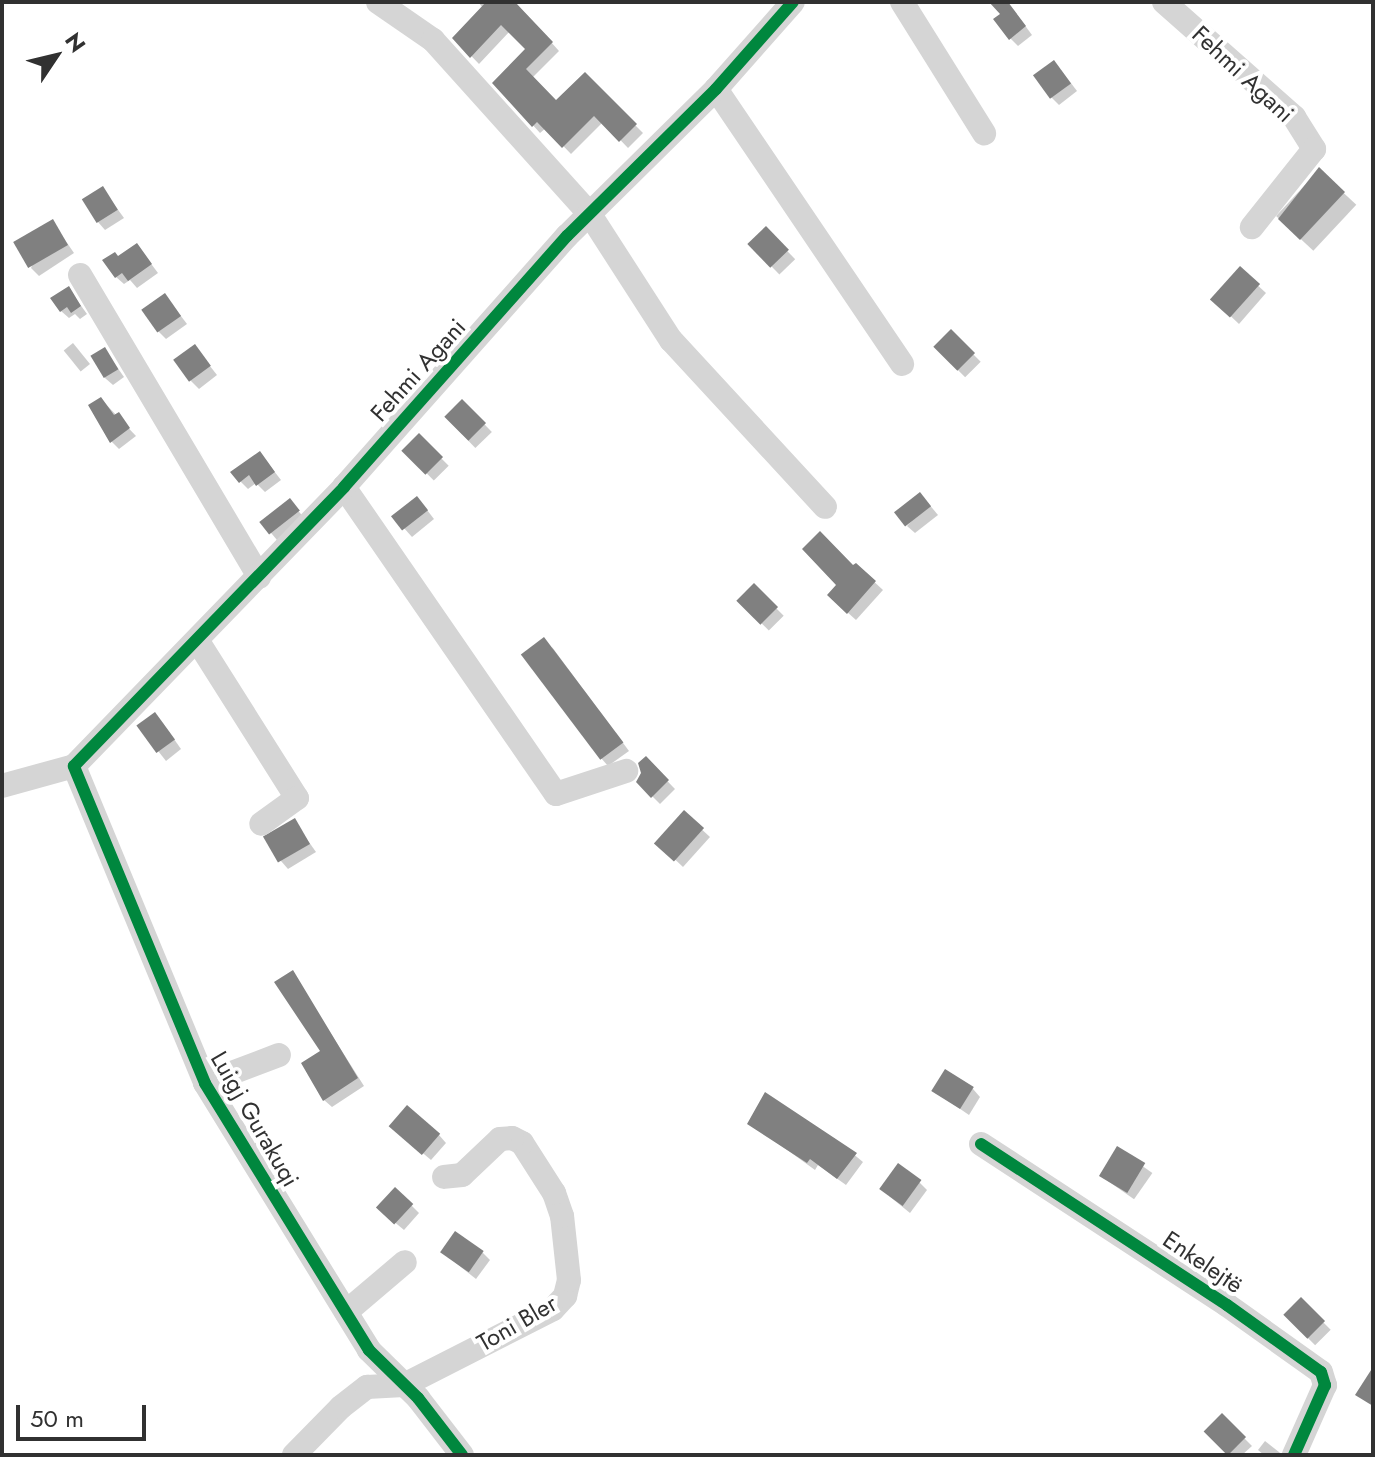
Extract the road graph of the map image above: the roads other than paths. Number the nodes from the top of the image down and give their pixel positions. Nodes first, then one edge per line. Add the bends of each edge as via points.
1 (378, 2) edge
2 (793, 2) edge
3 (902, 2) edge
4 (1164, 2) edge
5 (716, 89) junction
6 (984, 133) dead end
7 (589, 213) junction
8 (1252, 227) dead end
9 (80, 275) dead end
10 (902, 364) dead end
11 (344, 487) junction
12 (825, 507) dead end
13 (259, 577) junction
14 (197, 640) junction
15 (74, 766) junction
16 (626, 771) dead end
17 (2, 786) edge
18 (261, 824) dead end
19 (279, 1055) dead end
20 (205, 1083) junction
21 (981, 1144) dead end
22 (444, 1177) dead end
23 (405, 1262) dead end
24 (346, 1312) junction
25 (379, 1361) junction
26 (404, 1385) junction
27 (367, 1387) junction
28 (294, 1455) edge
29 (462, 1455) edge
30 (1294, 1455) edge

1 - 7 street via 433,40
2 - 5 street, Fehmi Agani
3 - 6 street
4 - 8 street, Fehmi Agani via 1294,117 1314,149
5 - 7 street, Fehmi Agani
5 - 10 street
7 - 11 street, Fehmi Agani
7 - 12 street via 671,340
9 - 13 street
11 - 13 street, Fehmi Agani
11 - 16 street via 556,794
13 - 14 street, Fehmi Agani
14 - 15 street, Fehmi Agani
14 - 18 street via 297,798
15 - 17 street
15 - 20 street, Luigj Gurakuqi
19 - 20 street, Luigj Gurakuqi
20 - 24 street, Luigj Gurakuqi
21 - 30 street, Enkelejtë via 1321,1372 1325,1385
22 - 26 street, Toni Bler via 462,1175 500,1139 522,1143 558,1203 568,1288 553,1309
23 - 24 street
24 - 25 street, Luigj Gurakuqi
25 - 26 street, Luigj Gurakuqi
25 - 27 street
26 - 27 street, Toni Bler
26 - 29 street, Luigj Gurakuqi
27 - 28 street

